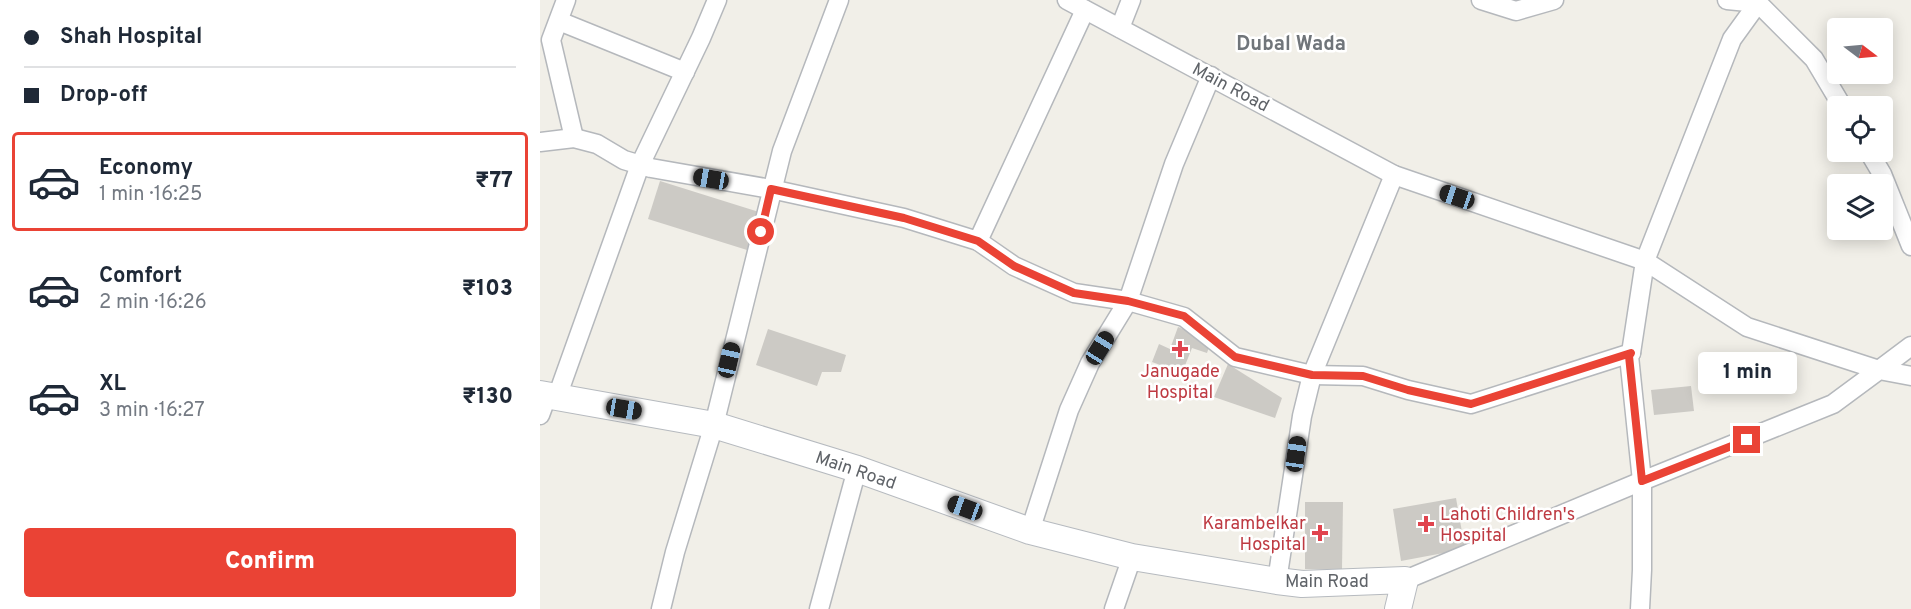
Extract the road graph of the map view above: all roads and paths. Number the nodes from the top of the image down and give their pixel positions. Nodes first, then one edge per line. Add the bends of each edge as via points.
1 (566, 0) edge
2 (717, 0) edge
3 (839, 0) edge
4 (1067, 0) edge
5 (1131, 0) edge
6 (1482, 0) edge
7 (1554, 0) edge
8 (1727, 0) edge
9 (1758, 1) edge
10 (1085, 10) junction
11 (559, 21) junction
12 (1120, 28) junction
13 (548, 57) edge
14 (685, 72) junction
15 (1211, 76) junction
16 (1836, 96) edge
17 (574, 138) junction
18 (540, 142) edge
19 (1875, 162) edge
20 (640, 165) junction
21 (1394, 175) junction
22 (771, 189) junction
23 (978, 241) junction
24 (1911, 246) edge
25 (1645, 261) junction
26 (1128, 301) junction
27 (1911, 346) edge
28 (1631, 353) junction
29 (1879, 370) junction
30 (1312, 375) junction
31 (1911, 376) edge
32 (546, 400) edge
33 (714, 424) junction
34 (857, 469) junction
35 (1642, 481) junction
36 (1030, 531) junction
37 (1132, 557) junction
38 (1405, 580) junction
39 (1277, 581) junction
40 (661, 609) edge
41 (819, 609) edge
42 (1114, 609) edge
43 (1398, 609) edge
44 (1640, 609) edge

1 - 11 street
2 - 14 street
3 - 22 street
4 - 10 street, Main Road
5 - 12 street
6 - 7 street via 1516,11
8 - 9 street
9 - 16 street via 1814,59
9 - 25 street via 1732,39
10 - 12 street, Main Road
10 - 23 street
11 - 13 street
11 - 14 street
12 - 15 street, Main Road
13 - 17 street
14 - 20 street
15 - 21 street, Main Road
15 - 26 street via 1174,164
17 - 18 street
17 - 20 street via 597,144
19 - 24 street
20 - 22 street
20 - 32 street
21 - 25 street, Main Road
21 - 30 street
22 - 23 street via 904,218
22 - 33 street
23 - 26 street via 1014,266 1074,293
25 - 28 street
25 - 29 street, Main Road via 1747,327
26 - 30 street via 1184,316 1235,357
26 - 36 street via 1090,363 1069,410
27 - 29 street
28 - 30 street via 1471,404 1363,376
28 - 35 street
29 - 31 street, Main Road
29 - 35 street via 1833,404
30 - 39 street
32 - 33 main road, Main Road
33 - 34 main road, Main Road
33 - 40 street
34 - 36 main road, Main Road
34 - 41 street
35 - 38 street
35 - 44 street
36 - 37 main road, Main Road
37 - 39 main road, Main Road
37 - 42 street
38 - 39 main road, Main Road via 1302,584
38 - 43 main road

